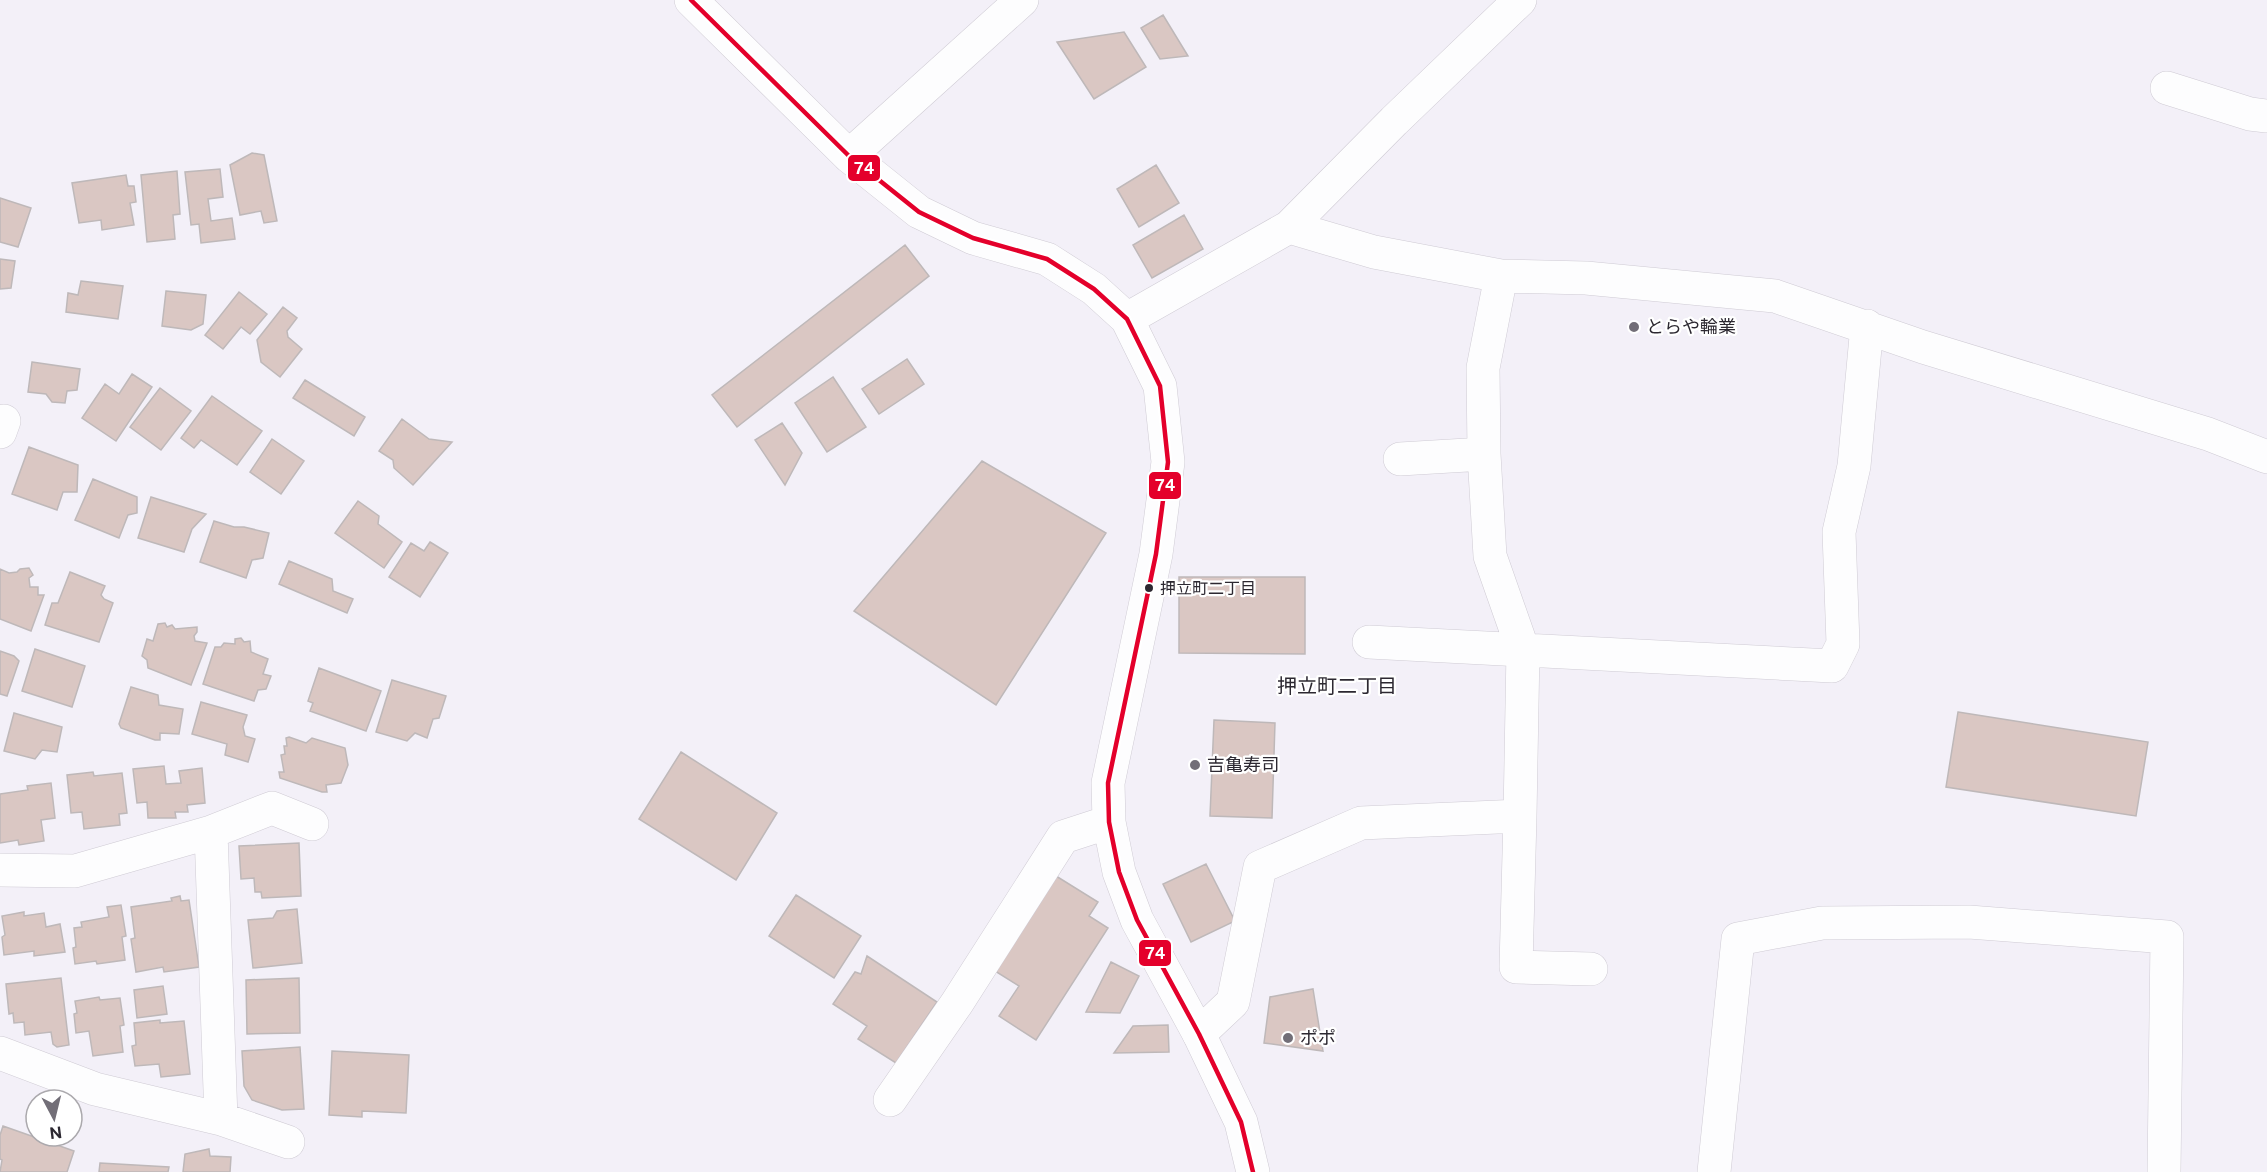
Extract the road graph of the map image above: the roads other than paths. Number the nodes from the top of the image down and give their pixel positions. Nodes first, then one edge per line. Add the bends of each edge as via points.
1 (691, 0) edge
2 (1022, 0) edge
3 (1520, 0) edge
4 (2168, 88) dead end
5 (2267, 116) edge
6 (849, 156) junction
7 (1289, 227) junction
8 (1501, 276) junction
9 (1127, 319) junction
10 (1868, 326) junction
11 (1484, 454) junction
12 (2267, 457) edge
13 (1400, 459) dead end
14 (1369, 642) dead end
15 (1523, 650) junction
16 (1520, 816) junction
17 (1109, 822) junction
18 (312, 824) dead end
19 (211, 832) junction
20 (0, 870) edge
21 (1591, 969) dead end
22 (1199, 1034) junction
23 (0, 1053) edge
24 (890, 1100) dead end
25 (221, 1119) junction
26 (288, 1142) dead end
27 (1253, 1172) edge
28 (1714, 1172) edge
29 (2164, 1172) edge

1 - 6 street
2 - 6 street
3 - 7 street
4 - 5 street
6 - 9 street via 919,212 973,238 1047,259 1094,289
7 - 8 street via 1374,252
7 - 9 street
8 - 10 street via 1586,278 1775,296
8 - 11 street via 1483,368
9 - 17 street via 1160,386 1168,462 1156,554 1108,783
10 - 12 street via 1923,347 2208,434
10 - 15 street via 1854,466 1839,532 1843,644 1832,666
11 - 13 street
11 - 15 street via 1490,556
14 - 15 street
15 - 16 street
16 - 21 street via 1516,967
16 - 22 street via 1361,823 1260,867 1233,1002
17 - 22 street via 1119,872 1137,920
17 - 24 street via 1062,837
18 - 19 street via 272,808
19 - 20 street via 75,871
19 - 25 street
22 - 27 street via 1241,1122
23 - 25 street via 94,1089
25 - 26 street
28 - 29 street via 1738,939 1822,923 1969,922 2167,937

